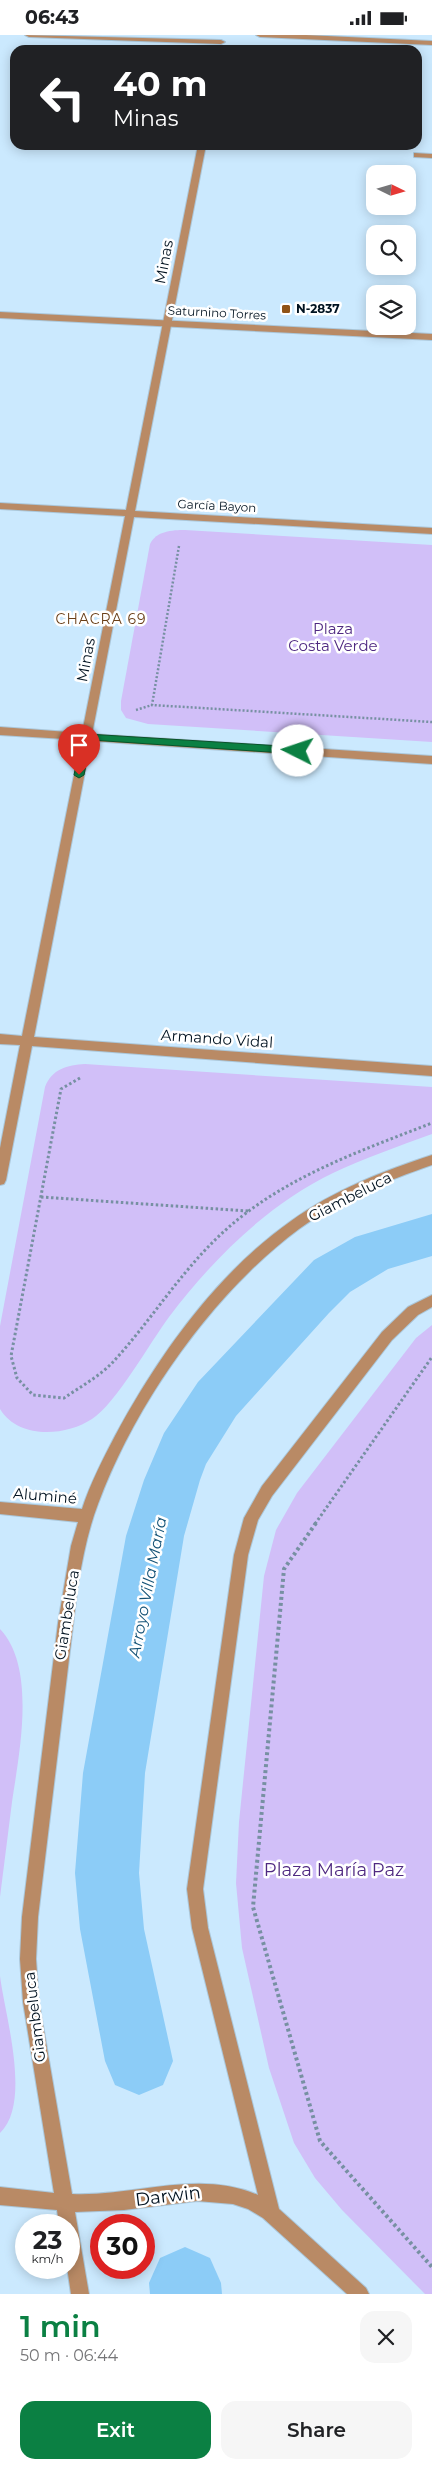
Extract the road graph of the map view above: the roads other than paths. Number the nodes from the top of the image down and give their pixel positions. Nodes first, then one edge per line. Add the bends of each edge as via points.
1 (29, 35) edge
2 (260, 35) edge
3 (221, 42) edge
4 (432, 43) edge
5 (201, 150) edge
6 (417, 155) dead end
7 (432, 156) edge
8 (0, 315) edge
9 (168, 323) junction
10 (432, 337) edge
11 (0, 506) edge
12 (130, 514) junction
13 (432, 531) edge
14 (0, 731) edge
15 (87, 737) junction
16 (432, 759) edge
17 (0, 1039) edge
18 (27, 1041) junction
19 (432, 1071) edge
20 (432, 1160) edge
21 (0, 1180) edge
22 (432, 1301) edge
23 (0, 1508) edge
24 (87, 1516) junction
25 (0, 2195) edge
26 (64, 2203) junction
27 (270, 2213) junction
28 (66, 2214) edge
29 (77, 2279) edge
30 (80, 2294) edge
31 (360, 2294) edge

1 - 3 street
2 - 4 street
5 - 9 street, Minas
6 - 7 street
8 - 9 street, Saturnino Torres
9 - 10 street, Saturnino Torres
9 - 12 street, Minas
11 - 12 street, García Bayon
12 - 13 street, García Bayon
12 - 15 street, Minas
14 - 15 street
15 - 16 street
15 - 18 street, Minas
17 - 18 street, Armando Vidal
18 - 19 street, Armando Vidal
18 - 21 street, Minas
20 - 24 street, Giambeluca via 333,1201 294,1225 233,1281 177,1350 128,1423
22 - 27 street via 413,1311 387,1335 267,1491 250,1518 241,1555 195,1889 200,1928
23 - 24 street, Aluminé
24 - 26 street, Giambeluca via 65,1620 28,1950 37,2045
25 - 26 street, Darwin
26 - 27 street, Darwin via 107,2203 215,2191 253,2202
26 - 28 street, Giambeluca
27 - 31 street, Darwin
29 - 30 street, Giambeluca

